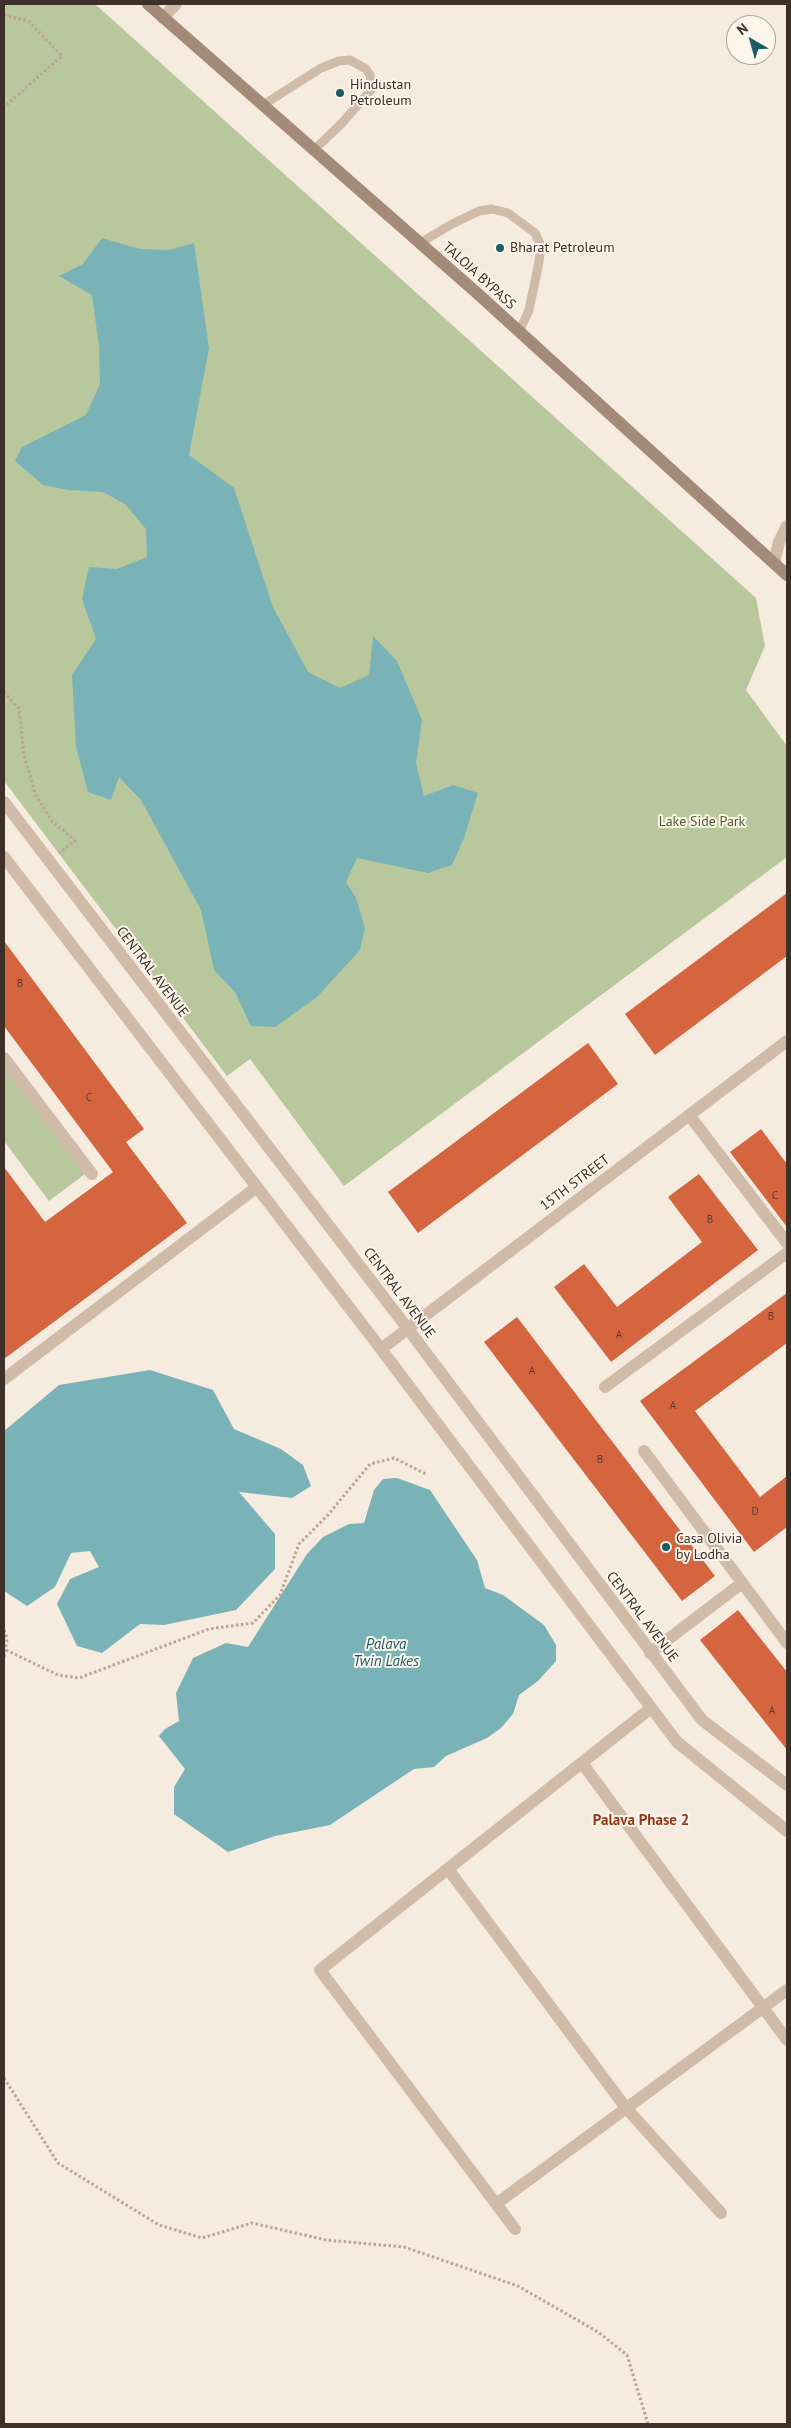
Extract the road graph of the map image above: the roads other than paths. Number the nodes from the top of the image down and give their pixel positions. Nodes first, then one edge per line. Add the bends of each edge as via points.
1 (148, 4) edge
2 (176, 4) edge
3 (163, 18) junction
4 (263, 105) junction
5 (314, 150) junction
6 (420, 244) junction
7 (519, 332) junction
8 (787, 526) edge
9 (774, 563) junction
10 (787, 575) edge
11 (4, 802) edge
12 (4, 857) edge
13 (787, 1041) edge
14 (4, 1058) edge
15 (689, 1115) junction
16 (92, 1174) dead end
17 (257, 1187) junction
18 (787, 1243) edge
19 (787, 1253) edge
20 (408, 1329) junction
21 (381, 1349) junction
22 (4, 1379) edge
23 (605, 1387) dead end
24 (644, 1451) dead end
25 (742, 1583) junction
26 (787, 1644) edge
27 (650, 1653) junction
28 (651, 1708) junction
29 (582, 1763) junction
30 (787, 1785) edge
31 (787, 1831) edge
32 (448, 1869) junction
33 (787, 1990) edge
34 (763, 2007) junction
35 (787, 2040) edge
36 (626, 2108) junction
37 (496, 2204) junction
38 (721, 2213) dead end
39 (515, 2229) dead end

1 - 3 main road, TALOJA BYPASS
2 - 3 street
3 - 4 main road, TALOJA BYPASS
4 - 5 main road, TALOJA BYPASS
4 - 5 lane via 321,68 339,61 350,60 366,68 372,88
5 - 6 main road, TALOJA BYPASS
6 - 7 main road, TALOJA BYPASS
6 - 7 lane via 479,211 508,213 535,233 541,246 539,262 529,310
7 - 9 main road, TALOJA BYPASS
8 - 9 street
9 - 10 main road, TALOJA BYPASS
11 - 20 street, CENTRAL AVENUE
12 - 17 street
13 - 15 street, 15TH STREET
14 - 16 street
15 - 18 street
15 - 20 street, 15TH STREET
17 - 21 street
17 - 22 street
19 - 23 street
20 - 21 street, 15TH STREET
20 - 27 street, CENTRAL AVENUE
21 - 28 street
24 - 25 street
25 - 26 street
25 - 27 street
27 - 30 street, CENTRAL AVENUE via 702,1720
28 - 29 street
28 - 31 street via 677,1742
29 - 32 street
29 - 34 street
32 - 36 street
32 - 37 street via 320,1970
33 - 34 street
34 - 35 street
34 - 36 street
36 - 37 street
36 - 38 street
37 - 39 street

